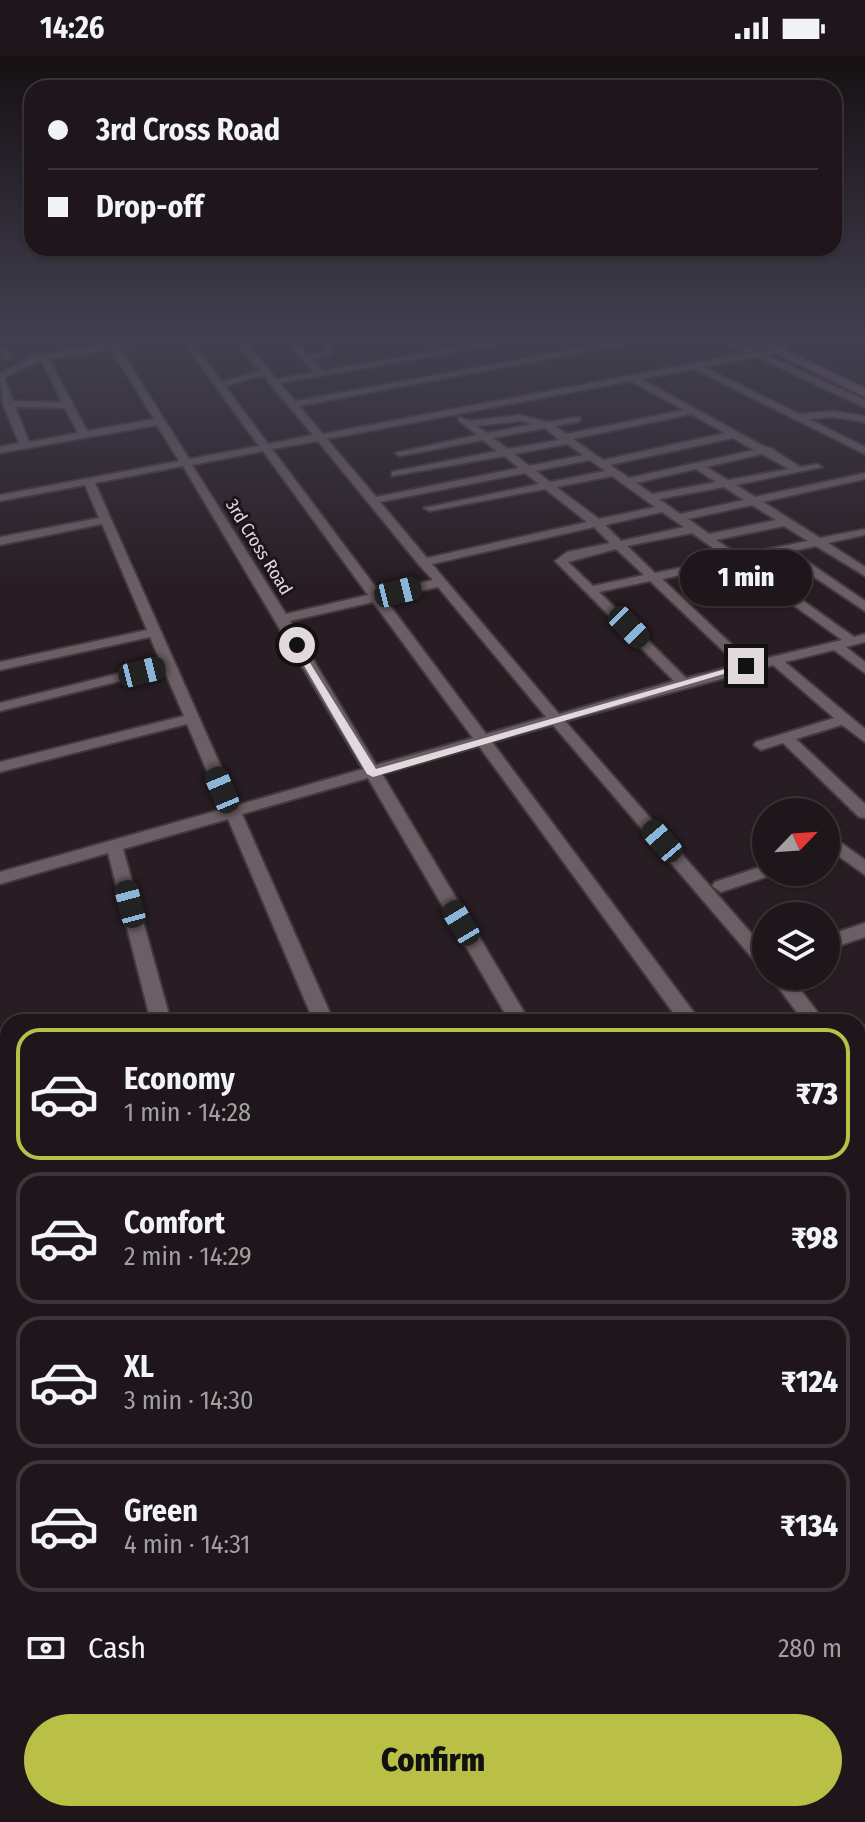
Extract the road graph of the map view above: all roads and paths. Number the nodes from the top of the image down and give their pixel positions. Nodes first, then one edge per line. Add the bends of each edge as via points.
1 (16, 422) edge
2 (77, 422) edge
3 (153, 422) edge
4 (162, 422) edge
5 (248, 422) edge
6 (309, 422) edge
7 (399, 422) edge
8 (481, 422) edge
9 (537, 422) edge
10 (560, 422) edge
11 (641, 422) edge
12 (715, 422) edge
13 (808, 422) edge
14 (467, 424) joint
15 (547, 425) junction
16 (736, 434) junction
17 (84, 435) junction
18 (321, 437) junction
19 (483, 438) junction
20 (565, 439) junction
21 (25, 445) junction
22 (267, 448) junction
23 (0, 450) edge
24 (767, 450) junction
25 (865, 451) edge
26 (400, 453) dead end
27 (503, 453) junction
28 (595, 460) junction
29 (185, 462) junction
30 (698, 466) junction
31 (817, 467) dead end
32 (524, 469) junction
33 (798, 470) junction
34 (612, 473) junction
35 (396, 474) dead end
36 (862, 475) edge
37 (89, 481) junction
38 (625, 482) junction
39 (727, 484) junction
40 (546, 486) junction
41 (0, 498) edge
42 (649, 498) junction
43 (375, 500) junction
44 (754, 501) junction
45 (430, 508) dead end
46 (665, 508) junction
47 (679, 518) junction
48 (106, 520) junction
49 (785, 522) junction
50 (596, 523) junction
51 (693, 529) junction
52 (864, 534) edge
53 (707, 538) junction
54 (0, 541) edge
55 (820, 542) junction
56 (619, 544) junction
57 (783, 550) junction
58 (739, 559) junction
59 (423, 562) junction
60 (865, 572) edge
61 (651, 578) junction
62 (442, 582) junction
63 (593, 590) junction
64 (376, 597) junction
65 (865, 607) edge
66 (282, 619) junction
67 (155, 632) junction
68 (859, 639) edge
69 (836, 645) junction
70 (774, 659) junction
71 (170, 665) junction
72 (0, 666) edge
73 (746, 666) junction
74 (865, 669) edge
75 (683, 683) junction
76 (0, 707) edge
77 (192, 718) junction
78 (844, 719) junction
79 (557, 721) junction
80 (785, 737) junction
81 (865, 737) edge
82 (484, 742) junction
83 (761, 745) dead end
84 (0, 767) edge
85 (373, 774) junction
86 (233, 813) junction
87 (865, 813) edge
88 (114, 844) junction
89 (840, 852) edge
90 (865, 869) edge
91 (752, 876) edge
92 (0, 878) edge
93 (721, 886) dead end
94 (865, 930) edge
95 (840, 938) edge
96 (752, 946) edge
97 (790, 990) edge
98 (159, 1014) edge
99 (321, 1014) edge
100 (515, 1014) edge
101 (685, 1014) edge
102 (809, 1014) edge

1 - 21 street
2 - 17 street
3 - 17 street
4 - 29 street, 3rd Cross Road
5 - 22 street
6 - 18 street
7 - 18 street
8 - 14 street
9 - 15 street
10 - 15 street
11 - 20 street
12 - 16 street
13 - 25 street
14 - 19 street
15 - 19 street
15 - 20 street
16 - 24 street
16 - 28 street
17 - 21 street
18 - 22 street
18 - 43 street
19 - 26 street
19 - 27 street
20 - 27 street
20 - 28 street
21 - 23 street
22 - 29 street
22 - 64 street
24 - 30 street
24 - 33 street
27 - 32 street
27 - 35 street
28 - 32 street
28 - 34 street
29 - 37 street
29 - 66 street, 3rd Cross Road
30 - 38 street
30 - 39 street
31 - 33 street
32 - 40 street
32 - 43 street
33 - 39 street
34 - 38 street
34 - 40 street
36 - 44 street
37 - 41 street
37 - 48 street
38 - 42 street
39 - 42 street
39 - 44 street
40 - 45 street
40 - 50 street
42 - 46 street
43 - 59 street
44 - 47 street
44 - 49 street
46 - 47 street
46 - 50 street
47 - 51 street
48 - 54 street
48 - 67 street
49 - 53 street
49 - 55 street
50 - 56 street
50 - 59 street
51 - 53 street
51 - 56 street
52 - 55 street
53 - 58 street
55 - 57 street
55 - 60 street
56 - 61 street
56 - 63 street via 562,559
57 - 58 street
57 - 65 street
58 - 61 street
58 - 68 street
59 - 62 street
61 - 63 street
61 - 73 street
62 - 64 street
62 - 79 street
63 - 75 street
64 - 66 street
64 - 82 street
66 - 85 street, 3rd Cross Road
67 - 71 street
67 - 72 street
68 - 69 street
69 - 70 street
69 - 74 street
70 - 73 street
70 - 78 street
71 - 76 street
71 - 77 street
73 - 75 street
75 - 79 street
77 - 84 street
77 - 86 street
78 - 80 street
78 - 81 street
79 - 82 street
79 - 96 street
80 - 83 street
80 - 87 street
82 - 85 street
82 - 101 street
85 - 86 street
85 - 100 street, 3rd Cross Road
86 - 88 street
86 - 99 street
88 - 92 street
88 - 98 street
89 - 90 street
91 - 93 street
94 - 95 street
97 - 102 street

